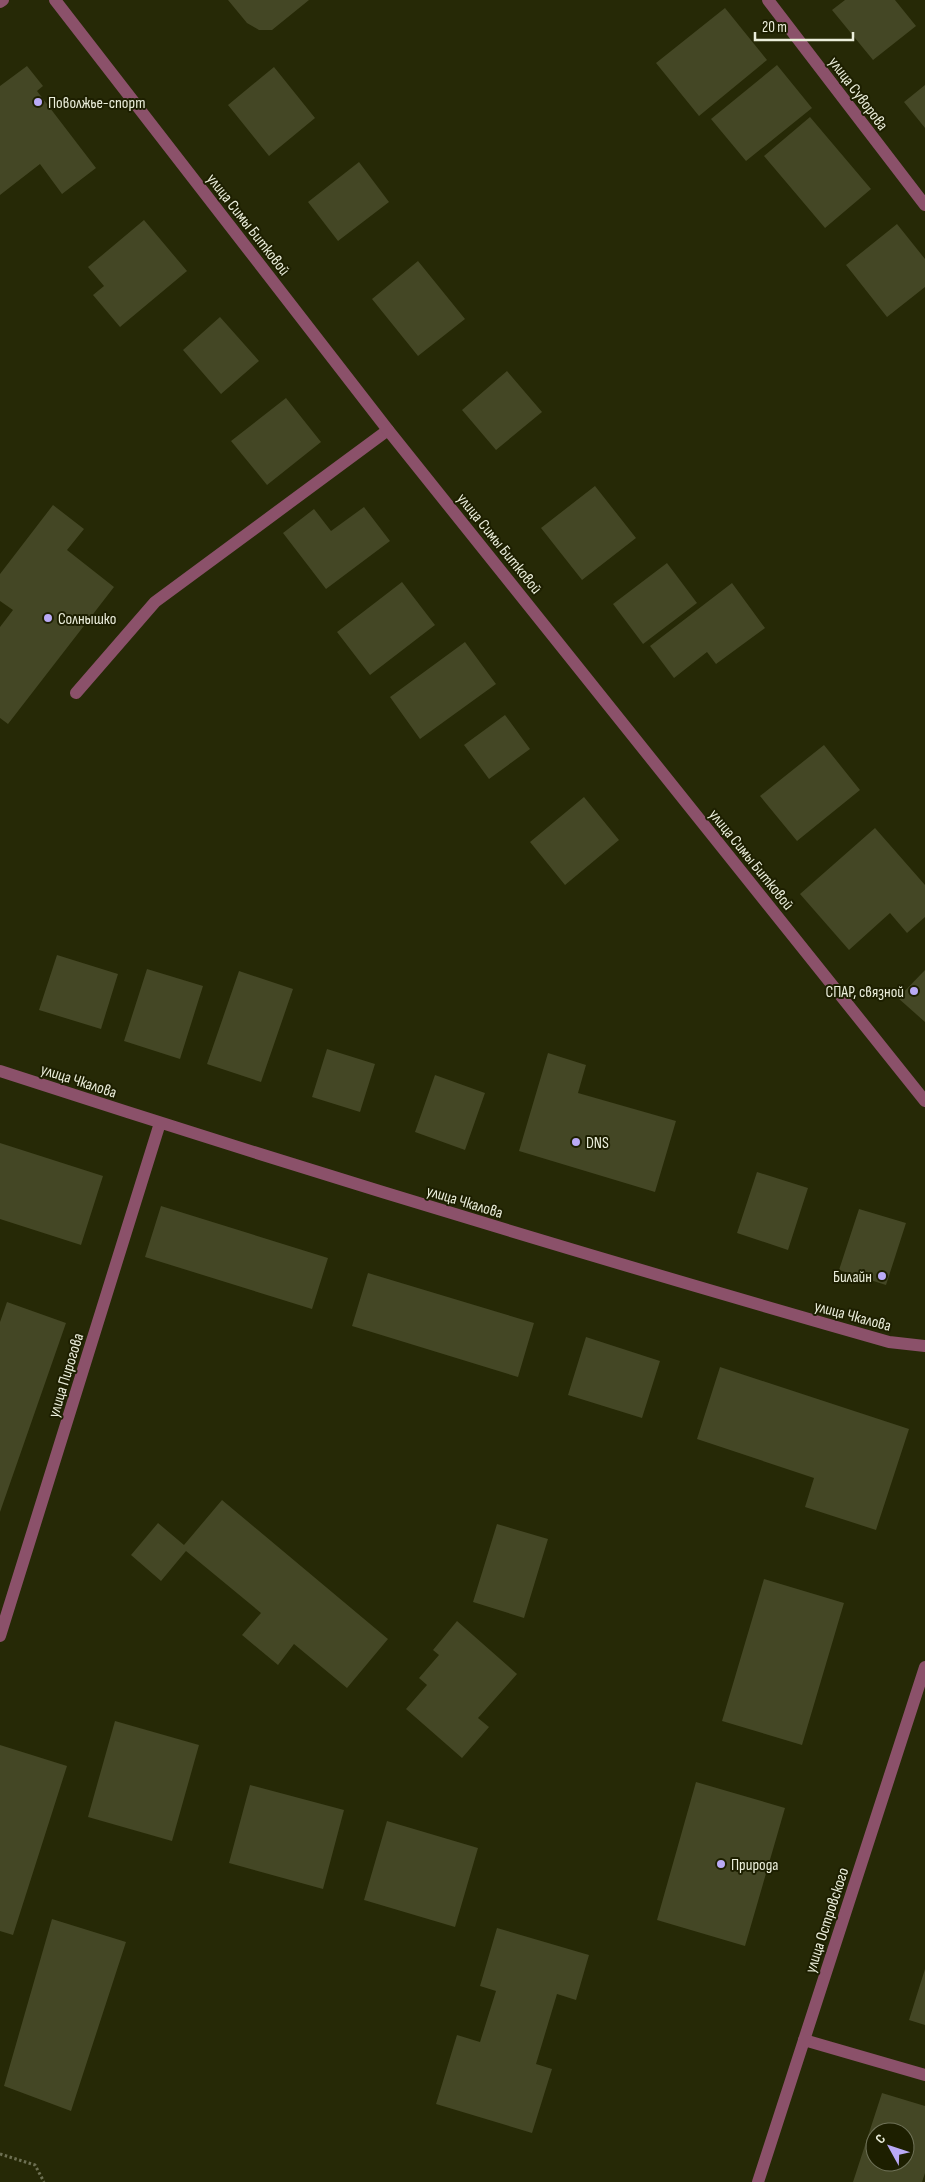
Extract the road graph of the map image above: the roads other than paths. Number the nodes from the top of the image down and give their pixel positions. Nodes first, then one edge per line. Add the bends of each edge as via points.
1 (54, 0) edge
2 (768, 0) edge
3 (925, 205) edge
4 (388, 430) junction
5 (76, 693) dead end
6 (0, 1072) edge
7 (925, 1101) edge
8 (160, 1123) junction
9 (925, 1346) edge
10 (0, 1636) edge
11 (925, 1667) edge
12 (804, 2040) junction
13 (925, 2076) edge
14 (758, 2182) edge

1 - 4 street, улица Симы Битковой
2 - 3 street, улица Суворова
4 - 5 street via 155,602
4 - 7 street, улица Симы Битковой
6 - 8 street, улица Чкалова
8 - 9 street, улица Чкалова via 609,1262 889,1342
8 - 10 street, улица Пирогова
11 - 12 street, улица Островского
12 - 13 street
12 - 14 street, улица Островского

